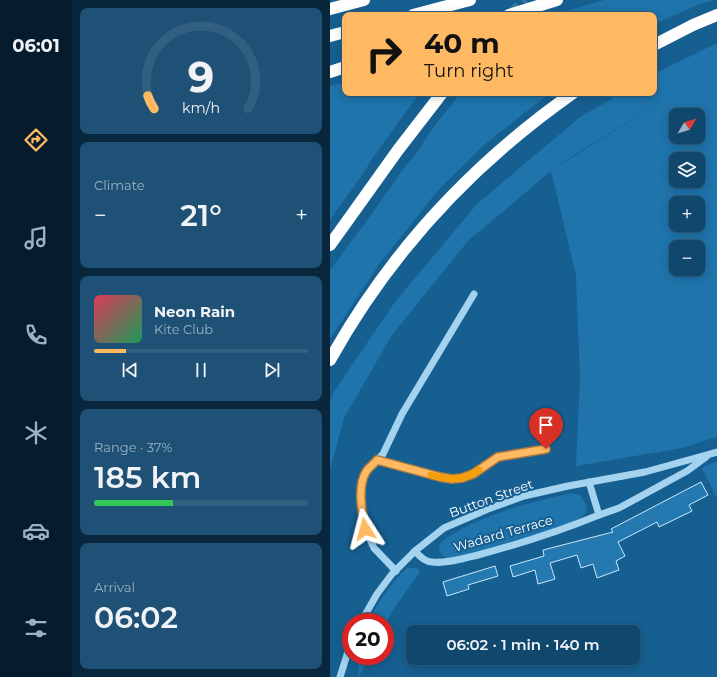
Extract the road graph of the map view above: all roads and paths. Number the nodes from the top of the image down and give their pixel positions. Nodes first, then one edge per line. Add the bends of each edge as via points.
1 (364, 0) edge
2 (470, 0) edge
3 (557, 0) edge
4 (330, 9) edge
5 (424, 12) edge
6 (518, 12) edge
7 (717, 15) edge
8 (342, 33) edge
9 (330, 36) edge
10 (657, 43) edge
11 (342, 68) edge
12 (330, 72) edge
13 (440, 96) edge
14 (569, 96) edge
15 (330, 245) edge
16 (474, 294) dead end
17 (330, 360) edge
18 (546, 449) dead end
19 (713, 453) edge
20 (377, 460) junction
21 (589, 482) junction
22 (600, 515) junction
23 (415, 551) junction
24 (396, 571) junction
25 (365, 613) edge
26 (344, 665) edge
27 (340, 677) edge

1 - 4 highway
2 - 5 highway
3 - 6 highway
7 - 10 highway
8 - 9 highway
11 - 12 highway
13 - 15 highway via 393,156
14 - 17 highway via 498,152 442,205 390,268 349,326
16 - 20 street via 402,414 383,454
18 - 20 street via 498,457 473,474 452,479
19 - 21 street, Button Street via 645,472
19 - 22 street, Wadard Terrace via 687,472 619,508
20 - 24 street via 365,472 361,488 362,512 365,529 374,548
21 - 22 street
21 - 23 street, Button Street via 524,496 488,509 444,528
22 - 23 street, Wadard Terrace via 506,547 460,559 432,562 425,560
23 - 24 street, Button Street
24 - 25 street, Button Street
26 - 27 street

